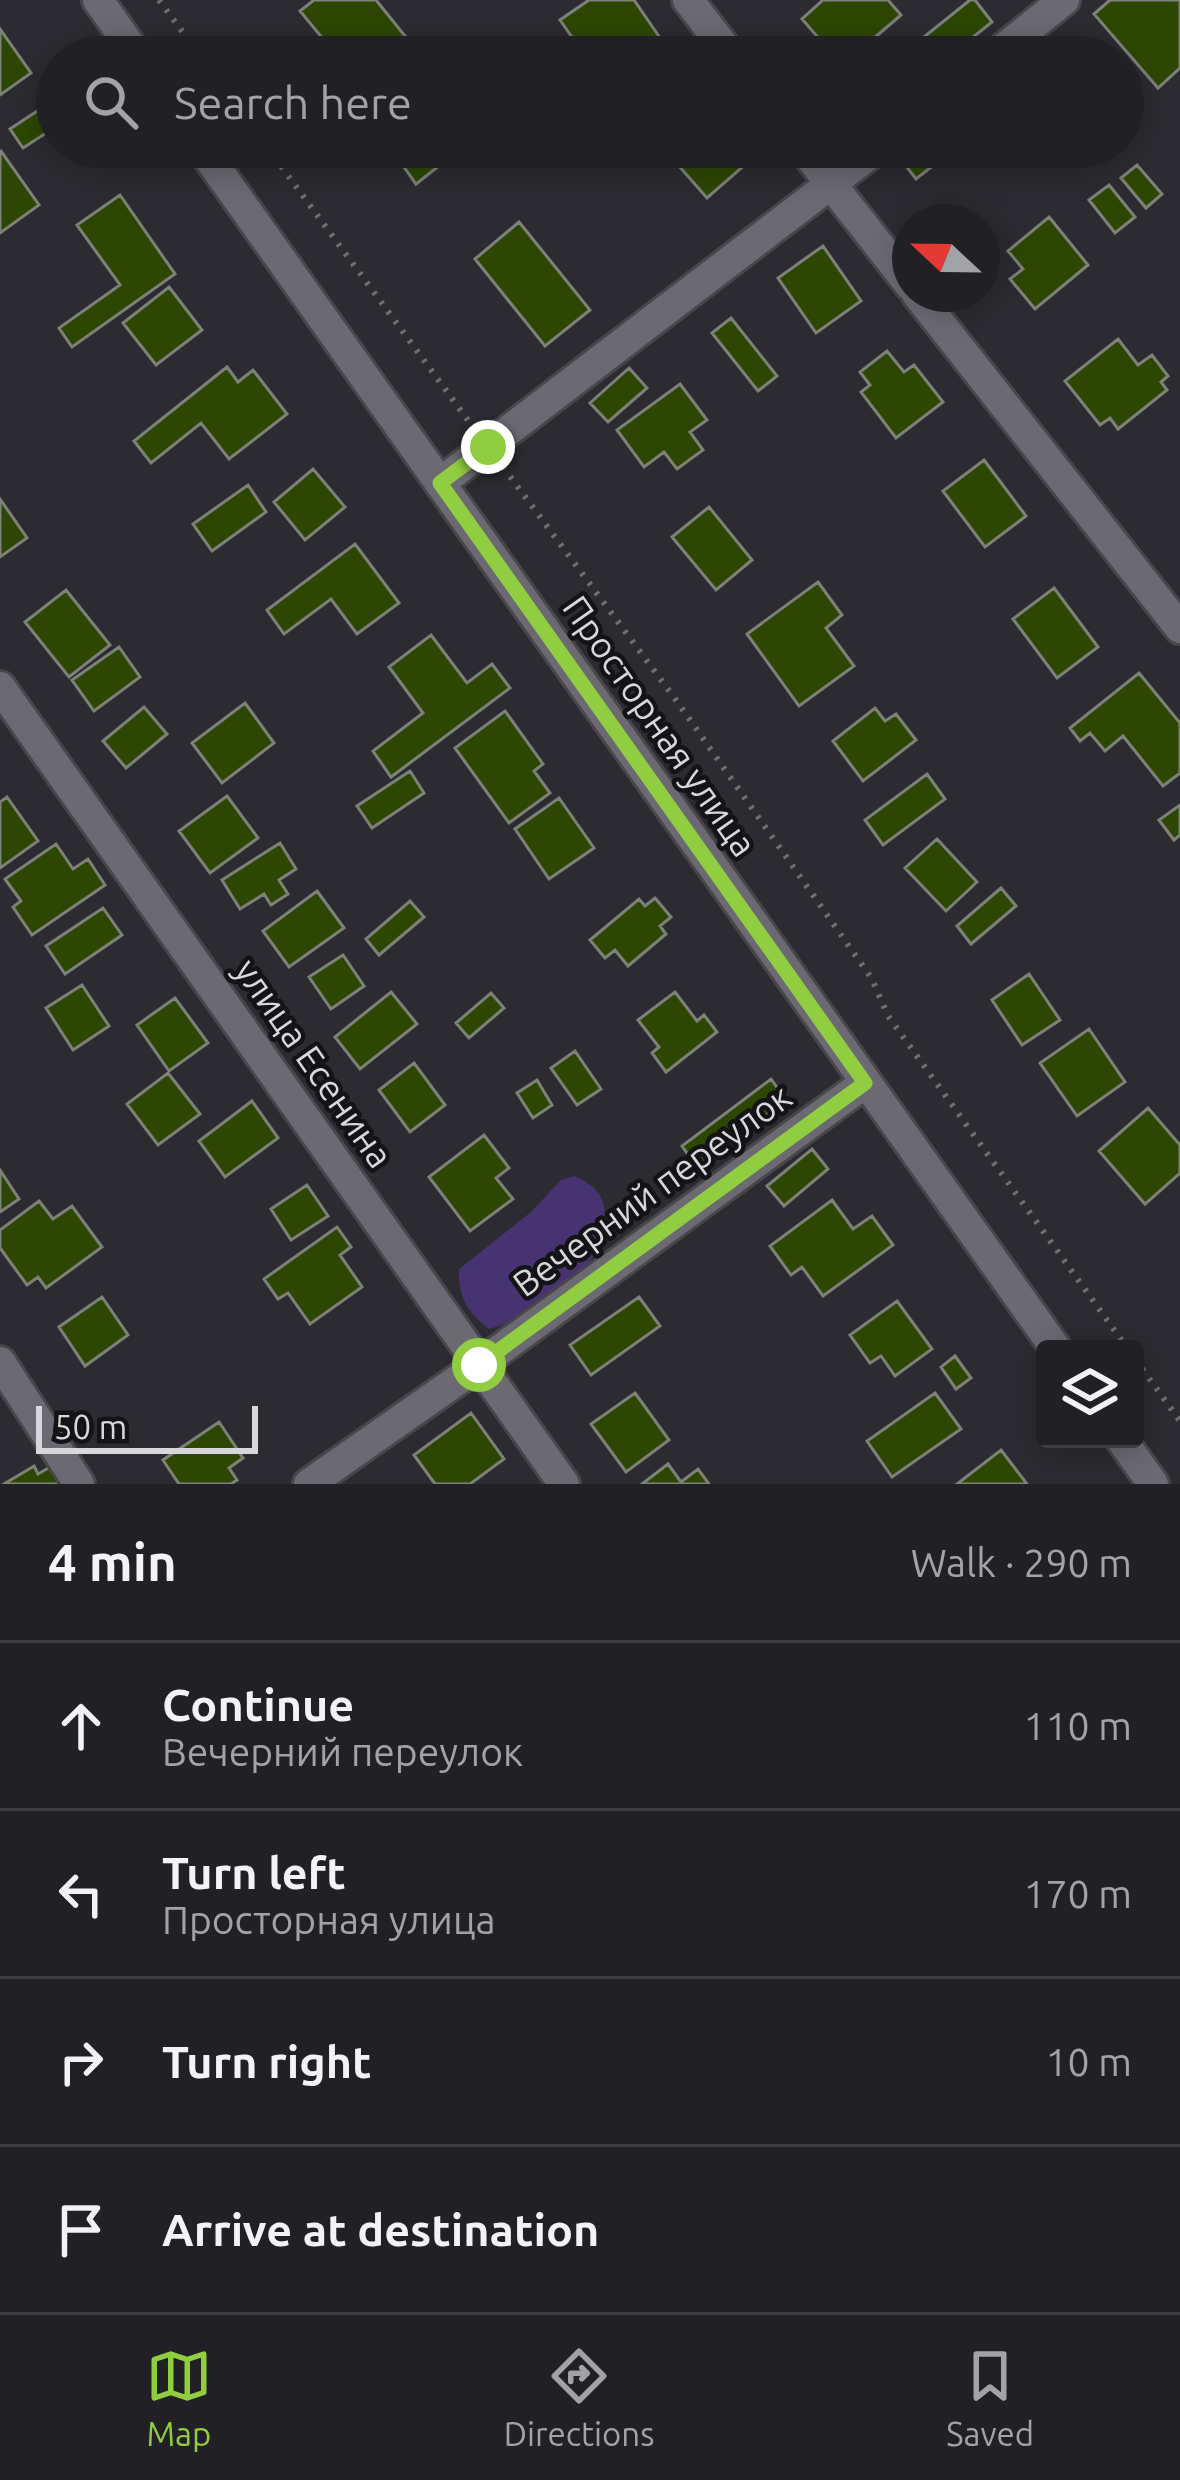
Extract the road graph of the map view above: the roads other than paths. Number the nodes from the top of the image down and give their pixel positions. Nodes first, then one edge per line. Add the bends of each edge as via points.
1 (98, 0) edge
2 (688, 0) edge
3 (1064, 0) edge
4 (123, 36) edge
5 (716, 36) edge
6 (1019, 36) edge
7 (216, 168) edge
8 (818, 168) edge
9 (852, 168) edge
10 (831, 185) junction
11 (892, 262) edge
12 (931, 312) edge
13 (440, 483) junction
14 (1180, 628) edge
15 (0, 687) edge
16 (865, 1083) junction
17 (1050, 1340) edge
18 (0, 1362) edge
19 (479, 1365) junction
20 (1127, 1448) edge
21 (79, 1484) edge
22 (309, 1484) edge
23 (564, 1484) edge
24 (1153, 1484) edge

1 - 4 street
2 - 5 street
3 - 6 street
7 - 13 street, Просторная улица
8 - 10 street
9 - 10 street
10 - 11 street
10 - 13 street
12 - 14 street
13 - 16 street, Просторная улица
15 - 19 street, улица Есенина
16 - 17 street, Просторная улица
16 - 19 street, Вечерний переулок
18 - 21 street
19 - 22 street, Вечерний переулок
19 - 23 street, улица Есенина
20 - 24 street

